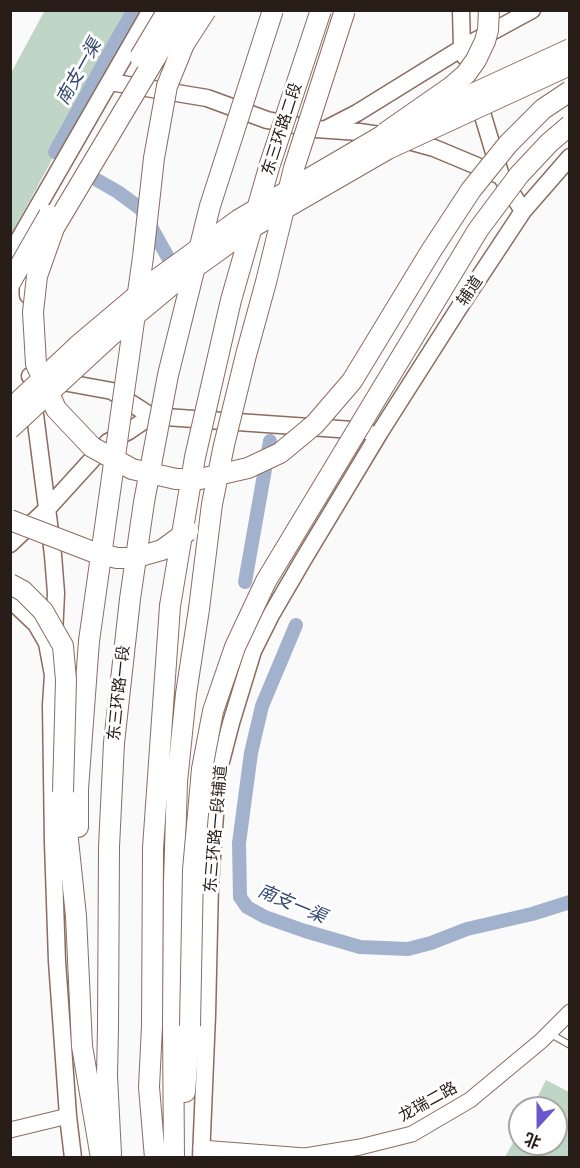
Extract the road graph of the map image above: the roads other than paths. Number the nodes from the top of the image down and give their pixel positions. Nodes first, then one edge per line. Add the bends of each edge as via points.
1 (151, 10) edge
2 (168, 10) edge
3 (184, 10) edge
4 (206, 10) edge
5 (273, 10) edge
6 (321, 10) edge
7 (345, 10) edge
8 (461, 10) edge
9 (489, 10) edge
10 (532, 10) edge
11 (462, 48) junction
12 (570, 48) edge
13 (570, 66) edge
14 (110, 82) junction
15 (570, 91) edge
16 (570, 125) edge
17 (326, 129) junction
18 (385, 133) junction
19 (570, 157) edge
20 (501, 176) junction
21 (523, 211) junction
22 (28, 224) junction
23 (10, 255) edge
24 (10, 283) edge
25 (30, 376) junction
26 (10, 408) edge
27 (151, 416) junction
28 (10, 430) edge
29 (380, 432) junction
30 (212, 504) junction
31 (47, 509) junction
32 (10, 520) edge
33 (10, 544) edge
34 (10, 584) edge
35 (10, 602) edge
36 (53, 675) junction
37 (76, 916) junction
38 (570, 1012) edge
39 (181, 1025) junction
40 (549, 1033) junction
41 (570, 1045) edge
42 (68, 1116) junction
43 (10, 1130) edge
44 (201, 1153) edge
45 (73, 1158) edge
46 (100, 1158) edge
47 (111, 1158) edge
48 (155, 1158) edge
49 (174, 1158) edge
50 (179, 1158) edge

1 - 14 main road
2 - 24 highway, bridge
3 - 15 highway, bridge via 54,228 37,276 33,312 36,364 56,409 92,447 132,469 176,479 200,479 248,468 280,453 315,424 352,381 471,190 507,144 543,109
4 - 37 highway, bridge via 184,44 167,86 154,158 89,641 78,789
5 - 47 highway, 东三环路一段, bridge via 210,206 168,375 144,502 114,743 107,1076
6 - 48 highway, 东三环路二段, bridge via 270,164 231,300 195,457 170,606 153,848 149,1087
7 - 30 highway, bridge via 294,168
8 - 11 main road
9 - 18 highway, bridge via 485,41 466,74
10 - 11 main road
11 - 17 main road
11 - 20 main road
12 - 18 main road, bridge
13 - 28 main road, bridge via 388,150 246,232 113,335
14 - 17 main road via 207,98 267,120
14 - 22 main road
16 - 39 highway, bridge via 519,176 478,230 266,581 236,646 213,711 201,769
17 - 20 main road via 394,137 435,148
18 - 26 main road, bridge via 238,219 154,279
19 - 21 main road, 辅道
20 - 21 main road
21 - 29 main road, 辅道
22 - 23 main road
22 - 25 main road
25 - 27 main road via 112,391
25 - 31 main road
27 - 29 main road
27 - 31 main road via 108,442
29 - 44 main road, 东三环路一段辅道 via 253,651 218,773 210,884
30 - 32 highway, bridge via 189,530 162,550 134,558 93,552
30 - 39 highway, bridge via 177,782 174,884
31 - 33 main road
31 - 36 main road via 56,593
34 - 37 highway, bridge via 43,611 63,646 63,792
35 - 36 main road via 36,624 47,643
36 - 42 main road via 53,843
37 - 46 highway via 82,1046
38 - 40 street, 龙瑞二路
39 - 49 highway
39 - 50 highway
40 - 41 lane
40 - 44 street, 龙瑞二路 via 470,1100 412,1134 304,1156
42 - 43 street
42 - 45 main road

